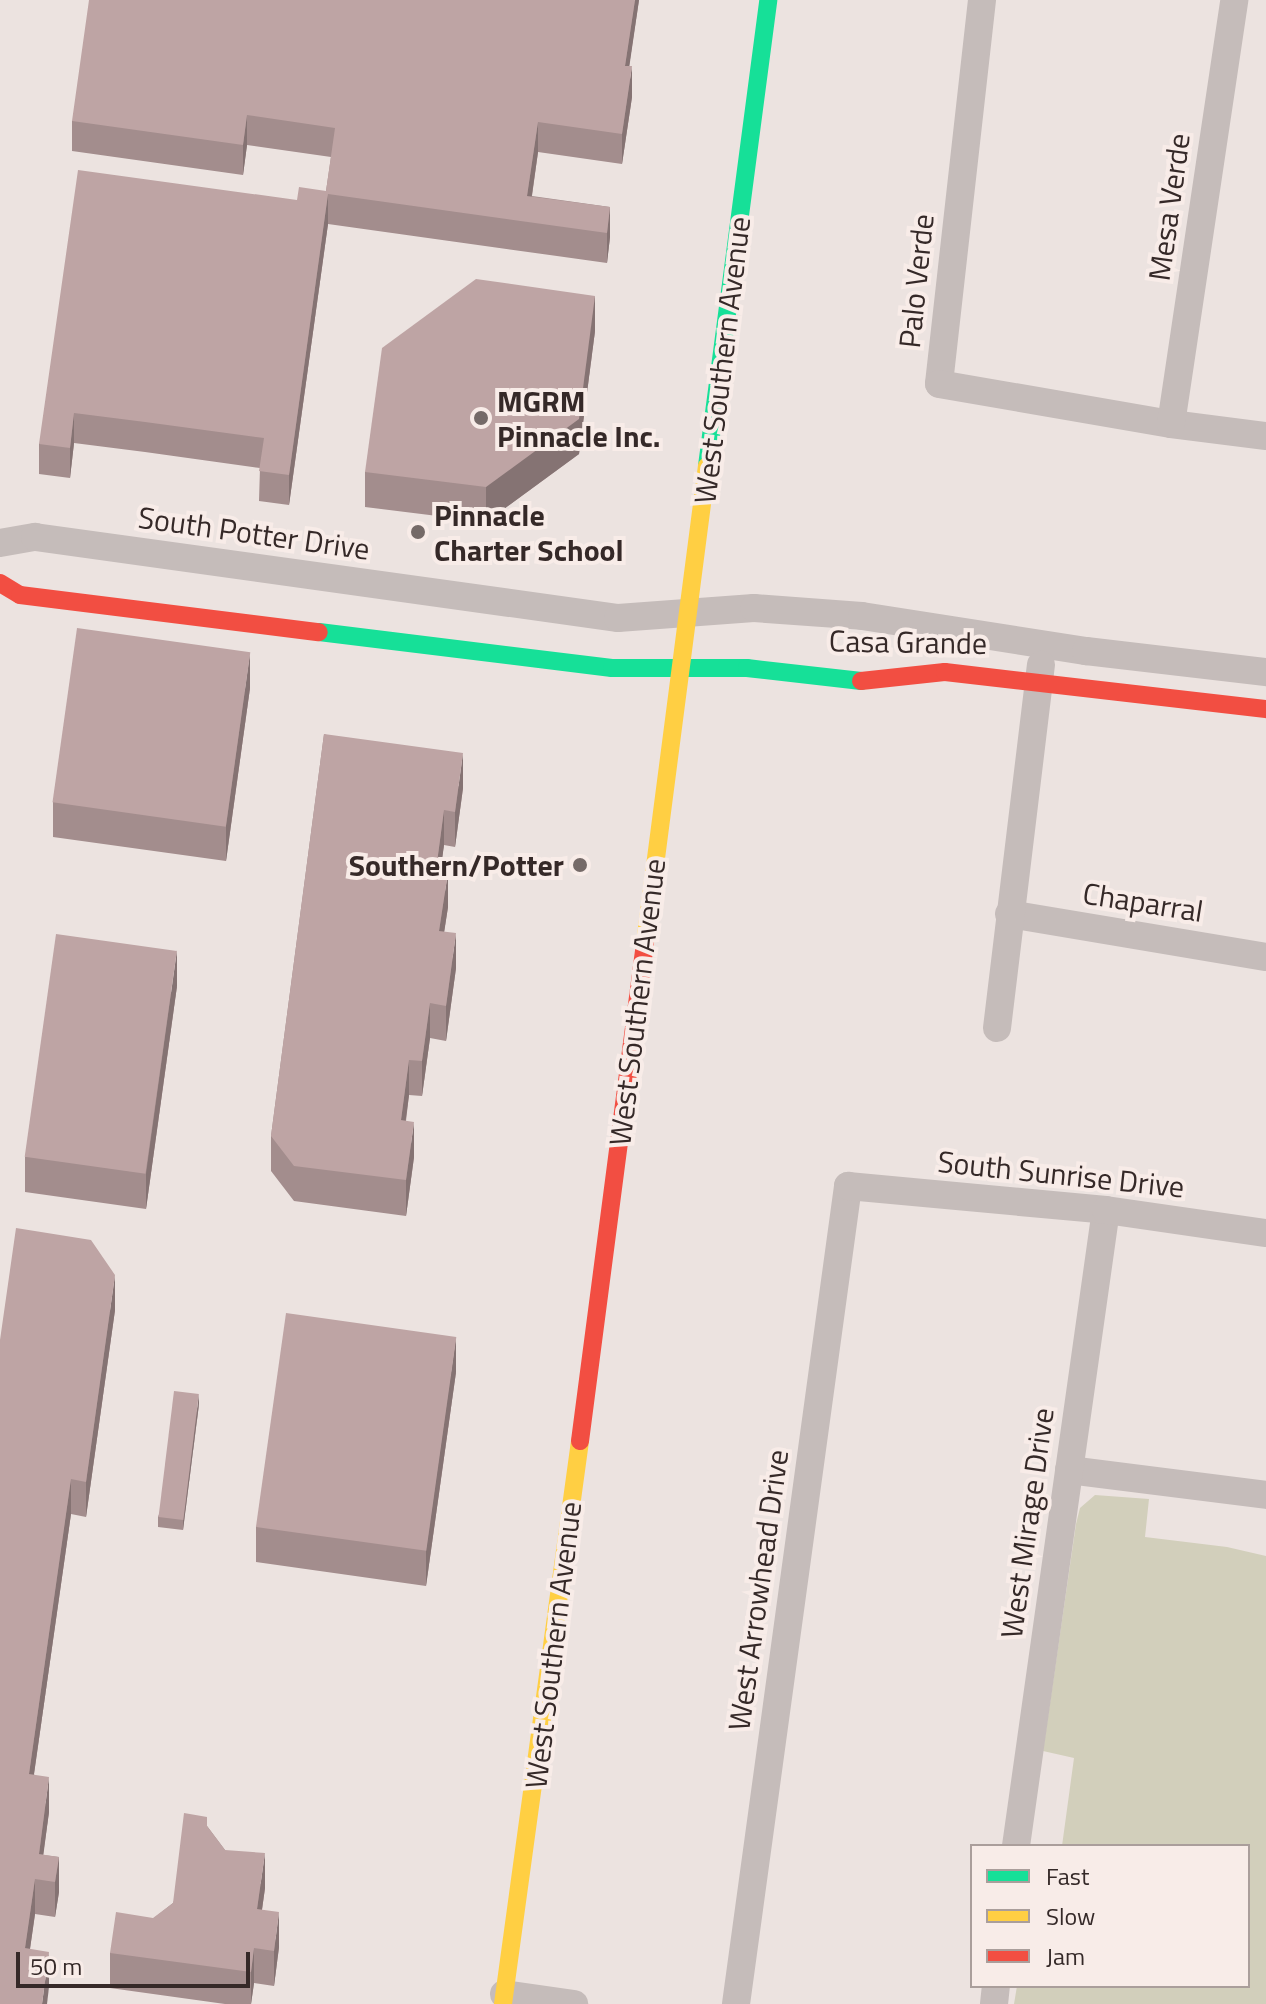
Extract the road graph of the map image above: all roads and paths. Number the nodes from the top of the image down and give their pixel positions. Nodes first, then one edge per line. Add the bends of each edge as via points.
1 (768, 0) edge
2 (982, 0) edge
3 (1234, 0) edge
4 (1171, 424) junction
5 (1266, 436) edge
6 (0, 543) edge
7 (0, 583) edge
8 (689, 613) junction
9 (1044, 644) junction
10 (682, 668) junction
11 (1266, 672) edge
12 (1038, 681) junction
13 (1266, 709) edge
14 (1009, 914) junction
15 (1266, 957) edge
16 (997, 1028) dead end
17 (848, 1186) joint
18 (1106, 1210) junction
19 (1266, 1233) edge
20 (1069, 1470) junction
21 (1266, 1495) edge
22 (1016, 1844) edge
23 (504, 1999) edge
24 (574, 2004) edge
25 (736, 2004) edge

1 - 8 main road, West Southern Avenue
2 - 4 street, Palo Verde via 939,384
3 - 4 street, Mesa Verde
4 - 5 street, Palo Verde
6 - 8 street, South Potter Drive via 35,537 618,618
7 - 10 main road via 20,595 323,634 612,668
8 - 9 street, Casa Grande via 754,608 862,616
8 - 10 main road, West Southern Avenue
9 - 11 street, Casa Grande
9 - 12 street
10 - 12 main road, Casa Grande via 747,668 859,681 945,672
10 - 23 main road, West Southern Avenue
12 - 13 main road, Casa Grande
12 - 14 street
14 - 15 street, Chaparral
14 - 16 street
17 - 18 street, South Sunrise Drive
17 - 25 street, West Arrowhead Drive
18 - 19 street, South Sunrise Drive
18 - 20 street, West Mirage Drive
20 - 21 street
20 - 22 street, West Mirage Drive
23 - 24 street

